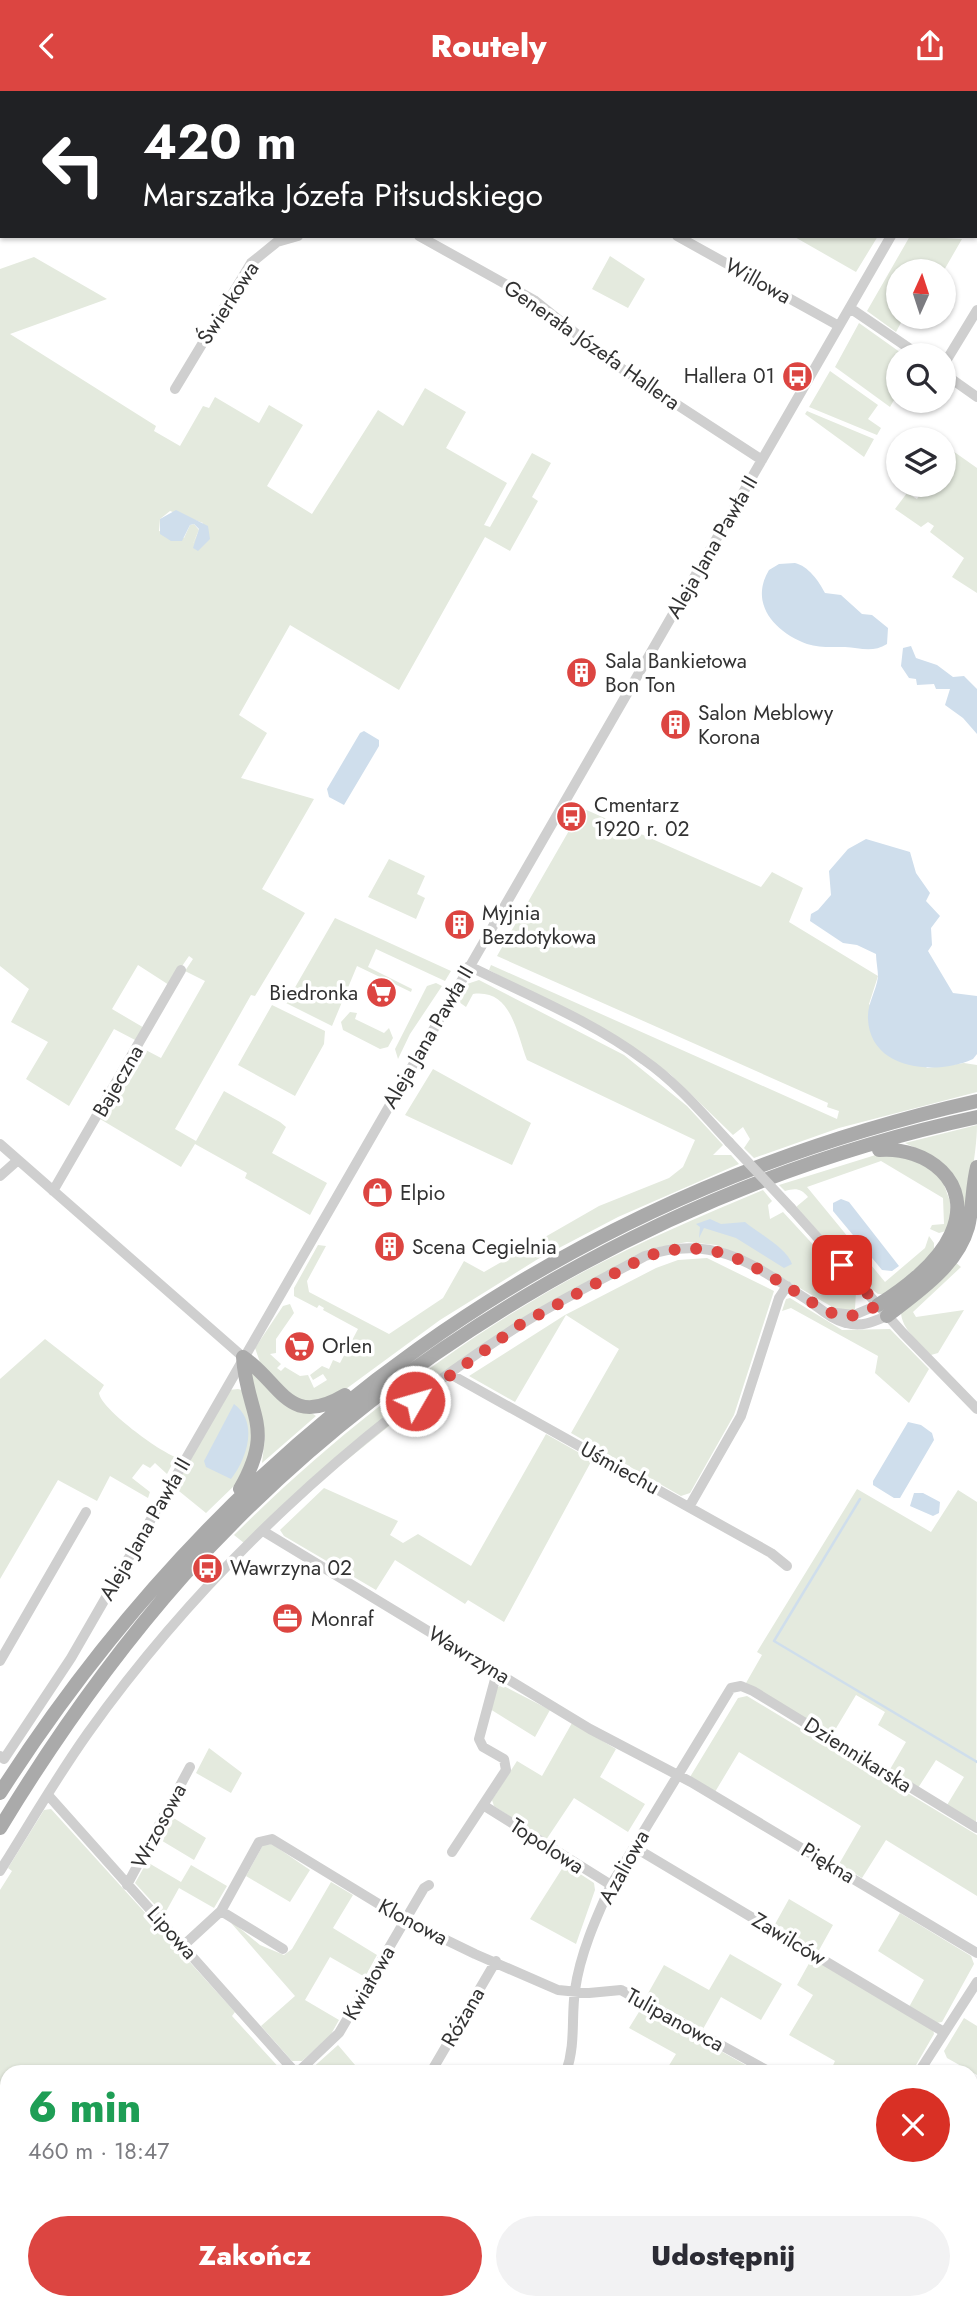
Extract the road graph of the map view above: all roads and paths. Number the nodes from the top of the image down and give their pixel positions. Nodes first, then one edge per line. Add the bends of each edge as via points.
1 (291, 238) edge
2 (423, 238) edge
3 (681, 238) edge
4 (890, 238) edge
5 (850, 308) junction
6 (977, 310) edge
7 (839, 326) junction
8 (901, 343) edge
9 (956, 345) edge
10 (956, 382) edge
11 (175, 389) dead end
12 (977, 397) edge
13 (762, 460) junction
14 (469, 967) junction
15 (181, 970) dead end
16 (977, 1101) edge
17 (977, 1117) edge
18 (0, 1145) edge
19 (18, 1160) junction
20 (823, 1160) junction
21 (977, 1167) edge
22 (0, 1176) edge
23 (53, 1191) junction
24 (787, 1286) junction
25 (883, 1311) junction
26 (243, 1357) junction
27 (380, 1374) junction
28 (450, 1374) junction
29 (977, 1409) edge
30 (231, 1504) junction
31 (689, 1507) junction
32 (86, 1512) dead end
33 (263, 1531) junction
34 (787, 1566) dead end
35 (0, 1661) edge
36 (497, 1672) junction
37 (737, 1685) joint
38 (2, 1757) edge
39 (190, 1767) dead end
40 (678, 1775) junction
41 (0, 1793) edge
42 (48, 1795) junction
43 (484, 1805) junction
44 (0, 1828) edge
45 (977, 1828) edge
46 (634, 1847) junction
47 (452, 1852) dead end
48 (0, 1871) edge
49 (127, 1885) junction
50 (429, 1885) dead end
51 (611, 1885) junction
52 (221, 1911) junction
53 (405, 1920) junction
54 (184, 1945) junction
55 (283, 1949) dead end
56 (977, 1953) edge
57 (496, 1961) junction
58 (977, 1982) edge
59 (574, 1992) junction
60 (944, 2032) junction
61 (291, 2065) edge
62 (305, 2065) edge
63 (435, 2065) edge
64 (568, 2065) edge
65 (757, 2065) edge
66 (923, 2065) edge

1 - 11 street, Świerkowa via 276,242 251,263
2 - 13 street, Generała Józefa Hallera via 534,300 610,361
3 - 7 street, Willowa
4 - 5 street, Aleja Jana Pawła II
5 - 7 street, Aleja Jana Pawła II
5 - 8 street
6 - 9 street
7 - 13 street, Aleja Jana Pawła II
10 - 12 street
13 - 14 street, Aleja Jana Pawła II
14 - 25 street, bridge via 643,1059 681,1091
14 - 26 street, Aleja Jana Pawła II
15 - 23 street, Bajeczna
16 - 27 main road via 858,1131 744,1172 624,1224 514,1286
17 - 20 main road
18 - 19 street
19 - 22 street
19 - 23 street
20 - 25 main road via 880,1149 907,1150 931,1160 950,1182 956,1220 947,1242
20 - 44 main road via 644,1233 529,1294 440,1350 380,1395 220,1537 121,1650
21 - 25 main road via 961,1246 940,1272
23 - 26 street
24 - 25 street via 836,1320 853,1325 870,1324
24 - 28 street via 722,1252 697,1247 666,1249 521,1324
24 - 31 street via 779,1298 741,1416
25 - 29 street
26 - 27 main road via 285,1400 304,1407 331,1404
26 - 30 main road via 260,1434 250,1472
26 - 38 street, Aleja Jana Pawła II via 71,1658
27 - 30 main road
28 - 31 street, Uśmiechu
28 - 33 street via 348,1453
30 - 41 main road via 103,1647
31 - 34 street, Uśmiechu
32 - 35 street
33 - 36 street, Wawrzyna
33 - 42 street via 159,1644 89,1732
36 - 40 street, Wawrzyna via 590,1729
36 - 43 street via 479,1739 483,1747 504,1759 506,1767
37 - 40 street, Azaliowa via 730,1688
37 - 45 street, Dziennikarska
39 - 49 street, Wrzosowa
40 - 46 street, Azaliowa
40 - 56 street, Piękna
42 - 48 street
42 - 49 street, Lipowa
43 - 47 street
43 - 51 street, Topolowa
46 - 51 street, Azaliowa
46 - 60 street, Zawilców
49 - 54 street, Lipowa
50 - 53 street, Kwiatowa
51 - 59 street, Azaliowa
52 - 53 street, Klonowa via 259,1842 276,1841
52 - 54 street
52 - 55 street
53 - 57 street, Klonowa
53 - 62 street, Kwiatowa via 339,2033
54 - 61 street, Lipowa
57 - 59 street, Klonowa via 558,1990
57 - 63 street, Różana
58 - 60 street
59 - 64 street, Azaliowa via 574,2037
59 - 65 street, Tulipanowca via 621,1990
60 - 66 street

